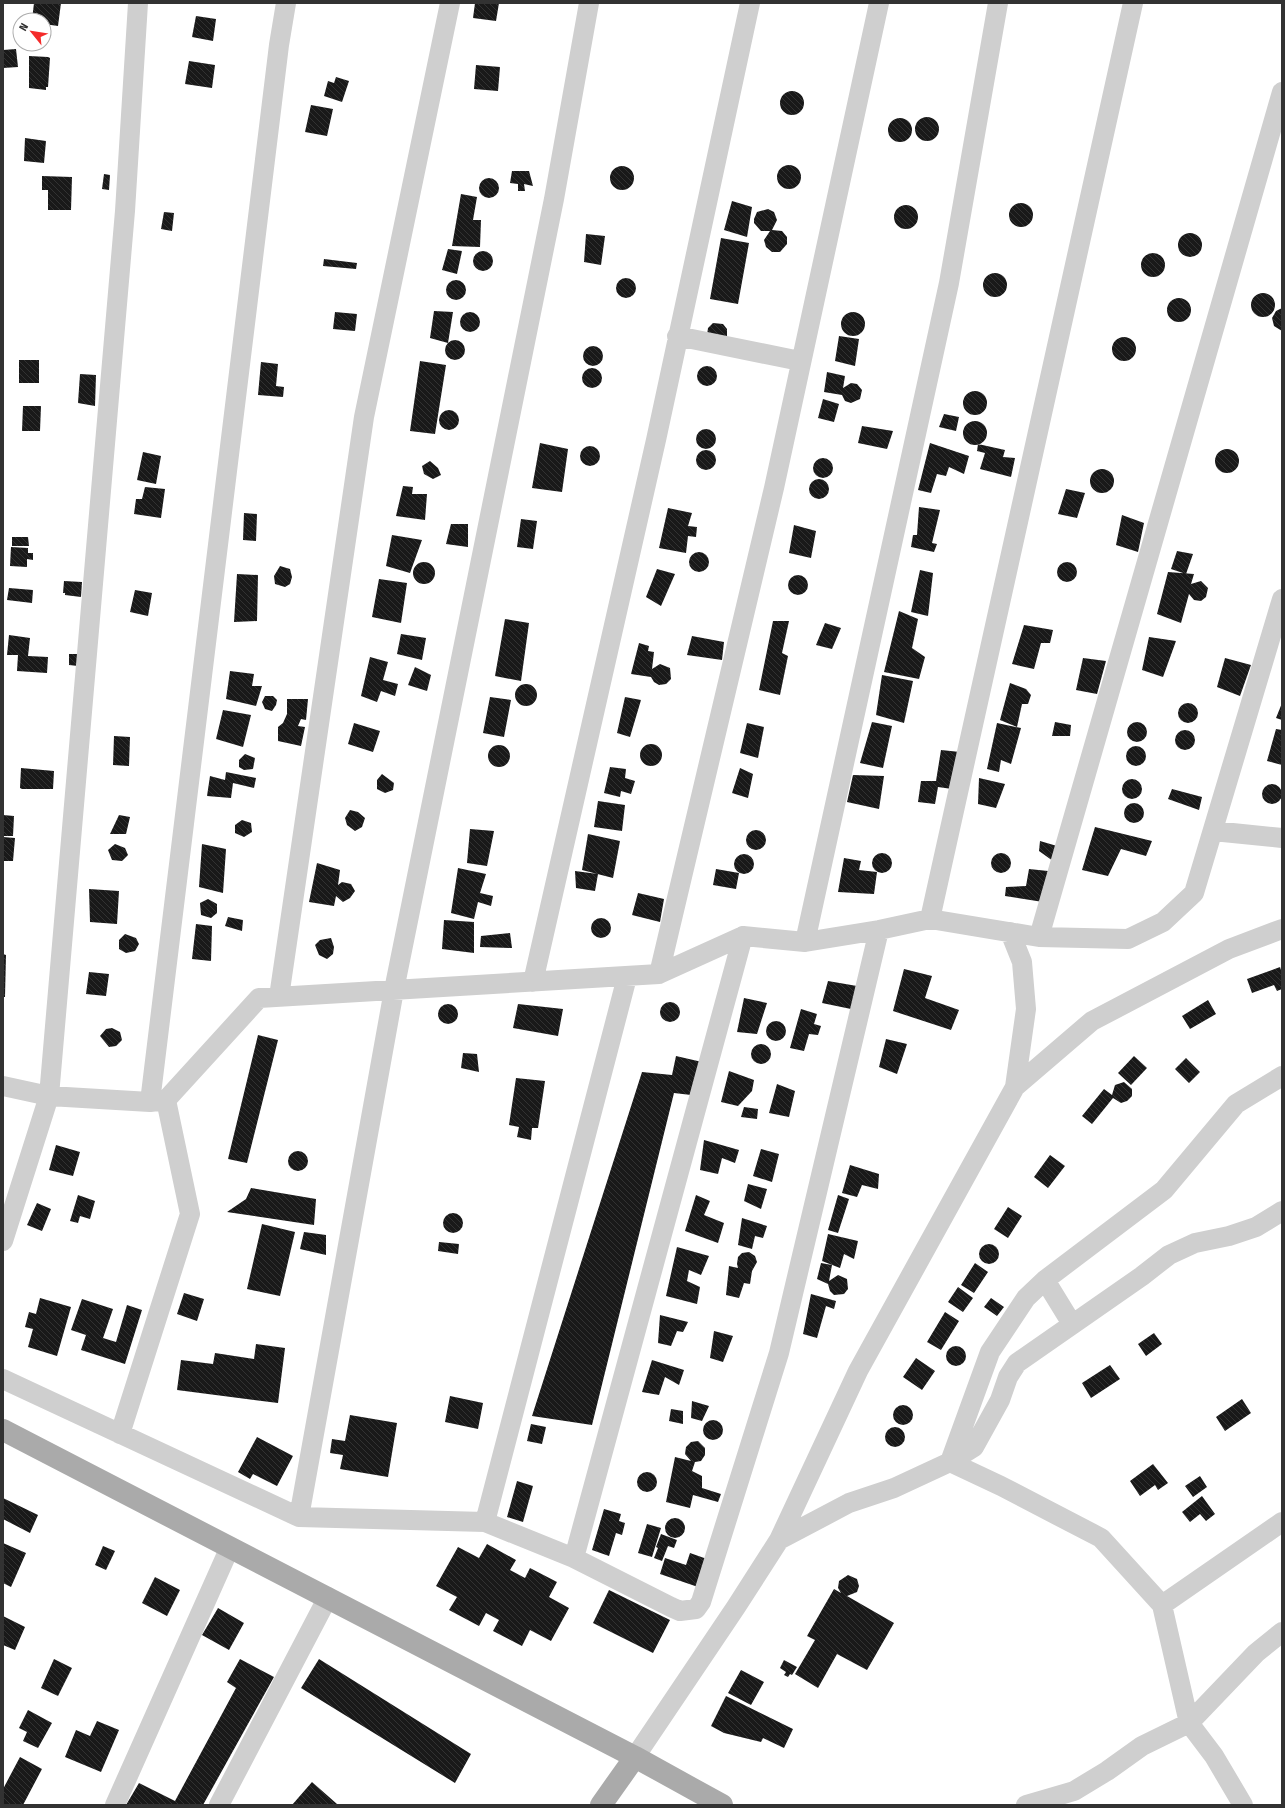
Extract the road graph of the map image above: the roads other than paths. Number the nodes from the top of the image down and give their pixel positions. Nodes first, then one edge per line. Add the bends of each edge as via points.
1 (138, 3) edge
2 (286, 3) edge
3 (450, 3) edge
4 (589, 3) edge
5 (750, 3) edge
6 (879, 3) edge
7 (998, 3) edge
8 (1133, 3) edge
9 (1282, 92) edge
10 (678, 336) junction
11 (800, 362) junction
12 (1282, 600) edge
13 (1213, 831) junction
14 (1282, 838) edge
15 (930, 919) junction
16 (1282, 929) edge
17 (878, 930) junction
18 (1010, 932) junction
19 (743, 936) junction
20 (1039, 937) junction
21 (805, 942) junction
22 (659, 974) junction
23 (627, 976) junction
24 (533, 982) junction
25 (394, 990) junction
26 (279, 997) junction
27 (1282, 1076) edge
28 (3, 1086) edge
29 (1015, 1087) junction
30 (49, 1096) junction
31 (158, 1101) junction
32 (1282, 1211) edge
33 (3, 1241) edge
34 (1045, 1280) junction
35 (1072, 1324) junction
36 (3, 1379) edge
37 (3, 1430) edge
38 (120, 1434) junction
39 (950, 1462) junction
40 (299, 1518) junction
41 (485, 1522) junction
42 (1282, 1522) edge
43 (779, 1540) junction
44 (230, 1547) junction
45 (574, 1558) junction
46 (328, 1597) junction
47 (1162, 1605) junction
48 (1282, 1632) edge
49 (1189, 1723) junction
50 (635, 1757) junction
51 (115, 1805) edge
52 (219, 1805) edge
53 (601, 1805) edge
54 (722, 1805) edge
55 (1026, 1805) edge
56 (1243, 1805) edge

1 - 30 street via 125,211
2 - 31 street via 278,52
3 - 26 street via 364,418
4 - 25 street via 554,199
5 - 10 street
6 - 11 street
7 - 21 street via 949,283
8 - 15 street
9 - 20 street
10 - 11 street
10 - 24 street
11 - 22 street via 774,488
12 - 13 street
13 - 14 street
13 - 20 street via 1194,893 1163,922 1128,939
15 - 17 street
15 - 18 street
16 - 29 street via 1229,949 1092,1021
17 - 21 street
17 - 45 street via 779,1353 701,1602 696,1609 680,1611
18 - 20 street
18 - 29 street via 1022,962 1026,1009
19 - 21 street
19 - 22 street
19 - 45 street
22 - 23 street
23 - 24 street
23 - 41 street
24 - 25 street
25 - 26 street
25 - 40 street
26 - 31 street via 259,998
27 - 34 street via 1236,1104 1164,1190
28 - 30 street
29 - 43 street via 858,1370
30 - 31 street
30 - 33 street
31 - 38 street via 190,1214
32 - 35 street via 1256,1227 1195,1243 1169,1255
34 - 35 street
34 - 39 street via 1026,1298 990,1352
35 - 39 street via 1017,1364 1008,1377 1000,1400 974,1447
36 - 38 street
37 - 44 main road
38 - 40 street
39 - 43 street via 894,1488 850,1503
39 - 47 street via 1101,1538
40 - 41 street
41 - 45 street
42 - 47 street
43 - 50 street
44 - 46 main road
44 - 51 street
46 - 50 main road
46 - 52 street
47 - 49 street
48 - 49 street via 1256,1653
49 - 55 street via 1142,1746 1074,1791
49 - 56 street via 1214,1756
50 - 53 main road
50 - 54 main road

